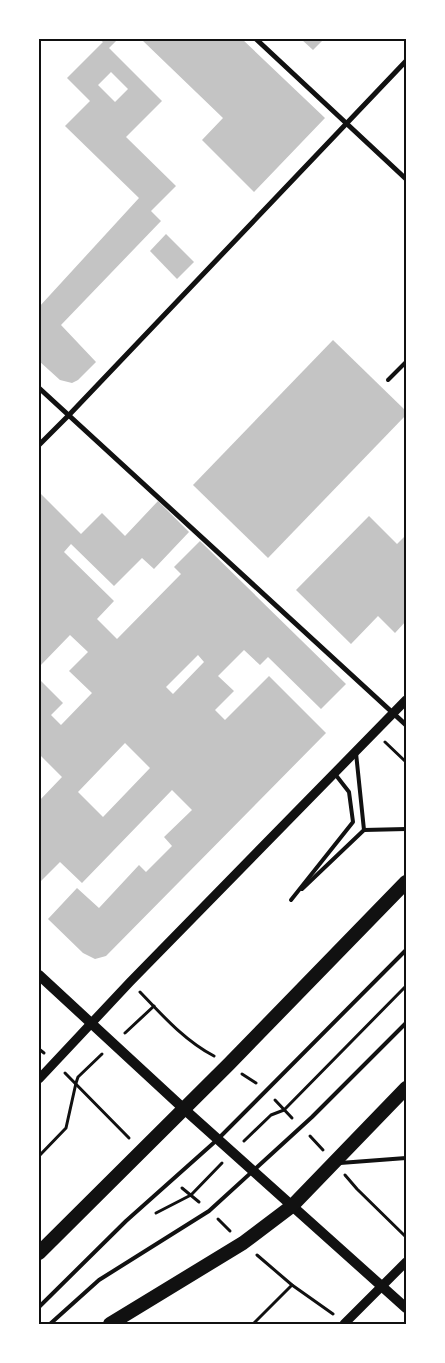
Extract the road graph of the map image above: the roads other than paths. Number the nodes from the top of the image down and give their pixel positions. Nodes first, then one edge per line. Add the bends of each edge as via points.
1 (256, 39) edge
2 (406, 61) edge
3 (347, 122) junction
4 (406, 179) edge
5 (406, 362) edge
6 (388, 380) dead end
7 (39, 388) edge
8 (69, 415) junction
9 (39, 444) edge
10 (406, 700) edge
11 (393, 713) junction
12 (406, 726) edge
13 (356, 751) junction
14 (334, 773) junction
15 (406, 829) edge
16 (364, 830) junction
17 (406, 882) edge
18 (406, 950) edge
19 (39, 975) edge
20 (91, 1023) junction
21 (406, 1023) edge
22 (39, 1079) edge
23 (406, 1088) edge
24 (184, 1109) junction
25 (218, 1139) junction
26 (406, 1158) edge
27 (335, 1163) junction
28 (254, 1171) junction
29 (292, 1206) junction
30 (39, 1253) edge
31 (406, 1262) edge
32 (382, 1286) junction
33 (39, 1307) edge
34 (406, 1308) edge
35 (50, 1324) edge
36 (110, 1324) edge
37 (344, 1324) edge

1 - 3 street
2 - 3 street
3 - 4 street
3 - 8 street
5 - 6 lane
7 - 8 street
8 - 9 street
8 - 11 street
10 - 11 street
11 - 12 street
11 - 13 street
13 - 14 street
13 - 16 lane
14 - 16 lane via 349,792 353,822 291,900
14 - 20 street
15 - 16 lane
17 - 24 highway
18 - 25 lane
19 - 20 main road
20 - 22 street
20 - 24 main road
21 - 28 lane
23 - 27 highway
24 - 25 main road
24 - 30 highway
25 - 28 main road
25 - 33 lane via 126,1221
26 - 27 lane
27 - 29 highway
28 - 29 main road
28 - 35 lane via 209,1211 99,1280
29 - 32 main road
29 - 36 highway via 243,1243
31 - 32 street
32 - 34 main road
32 - 37 street

